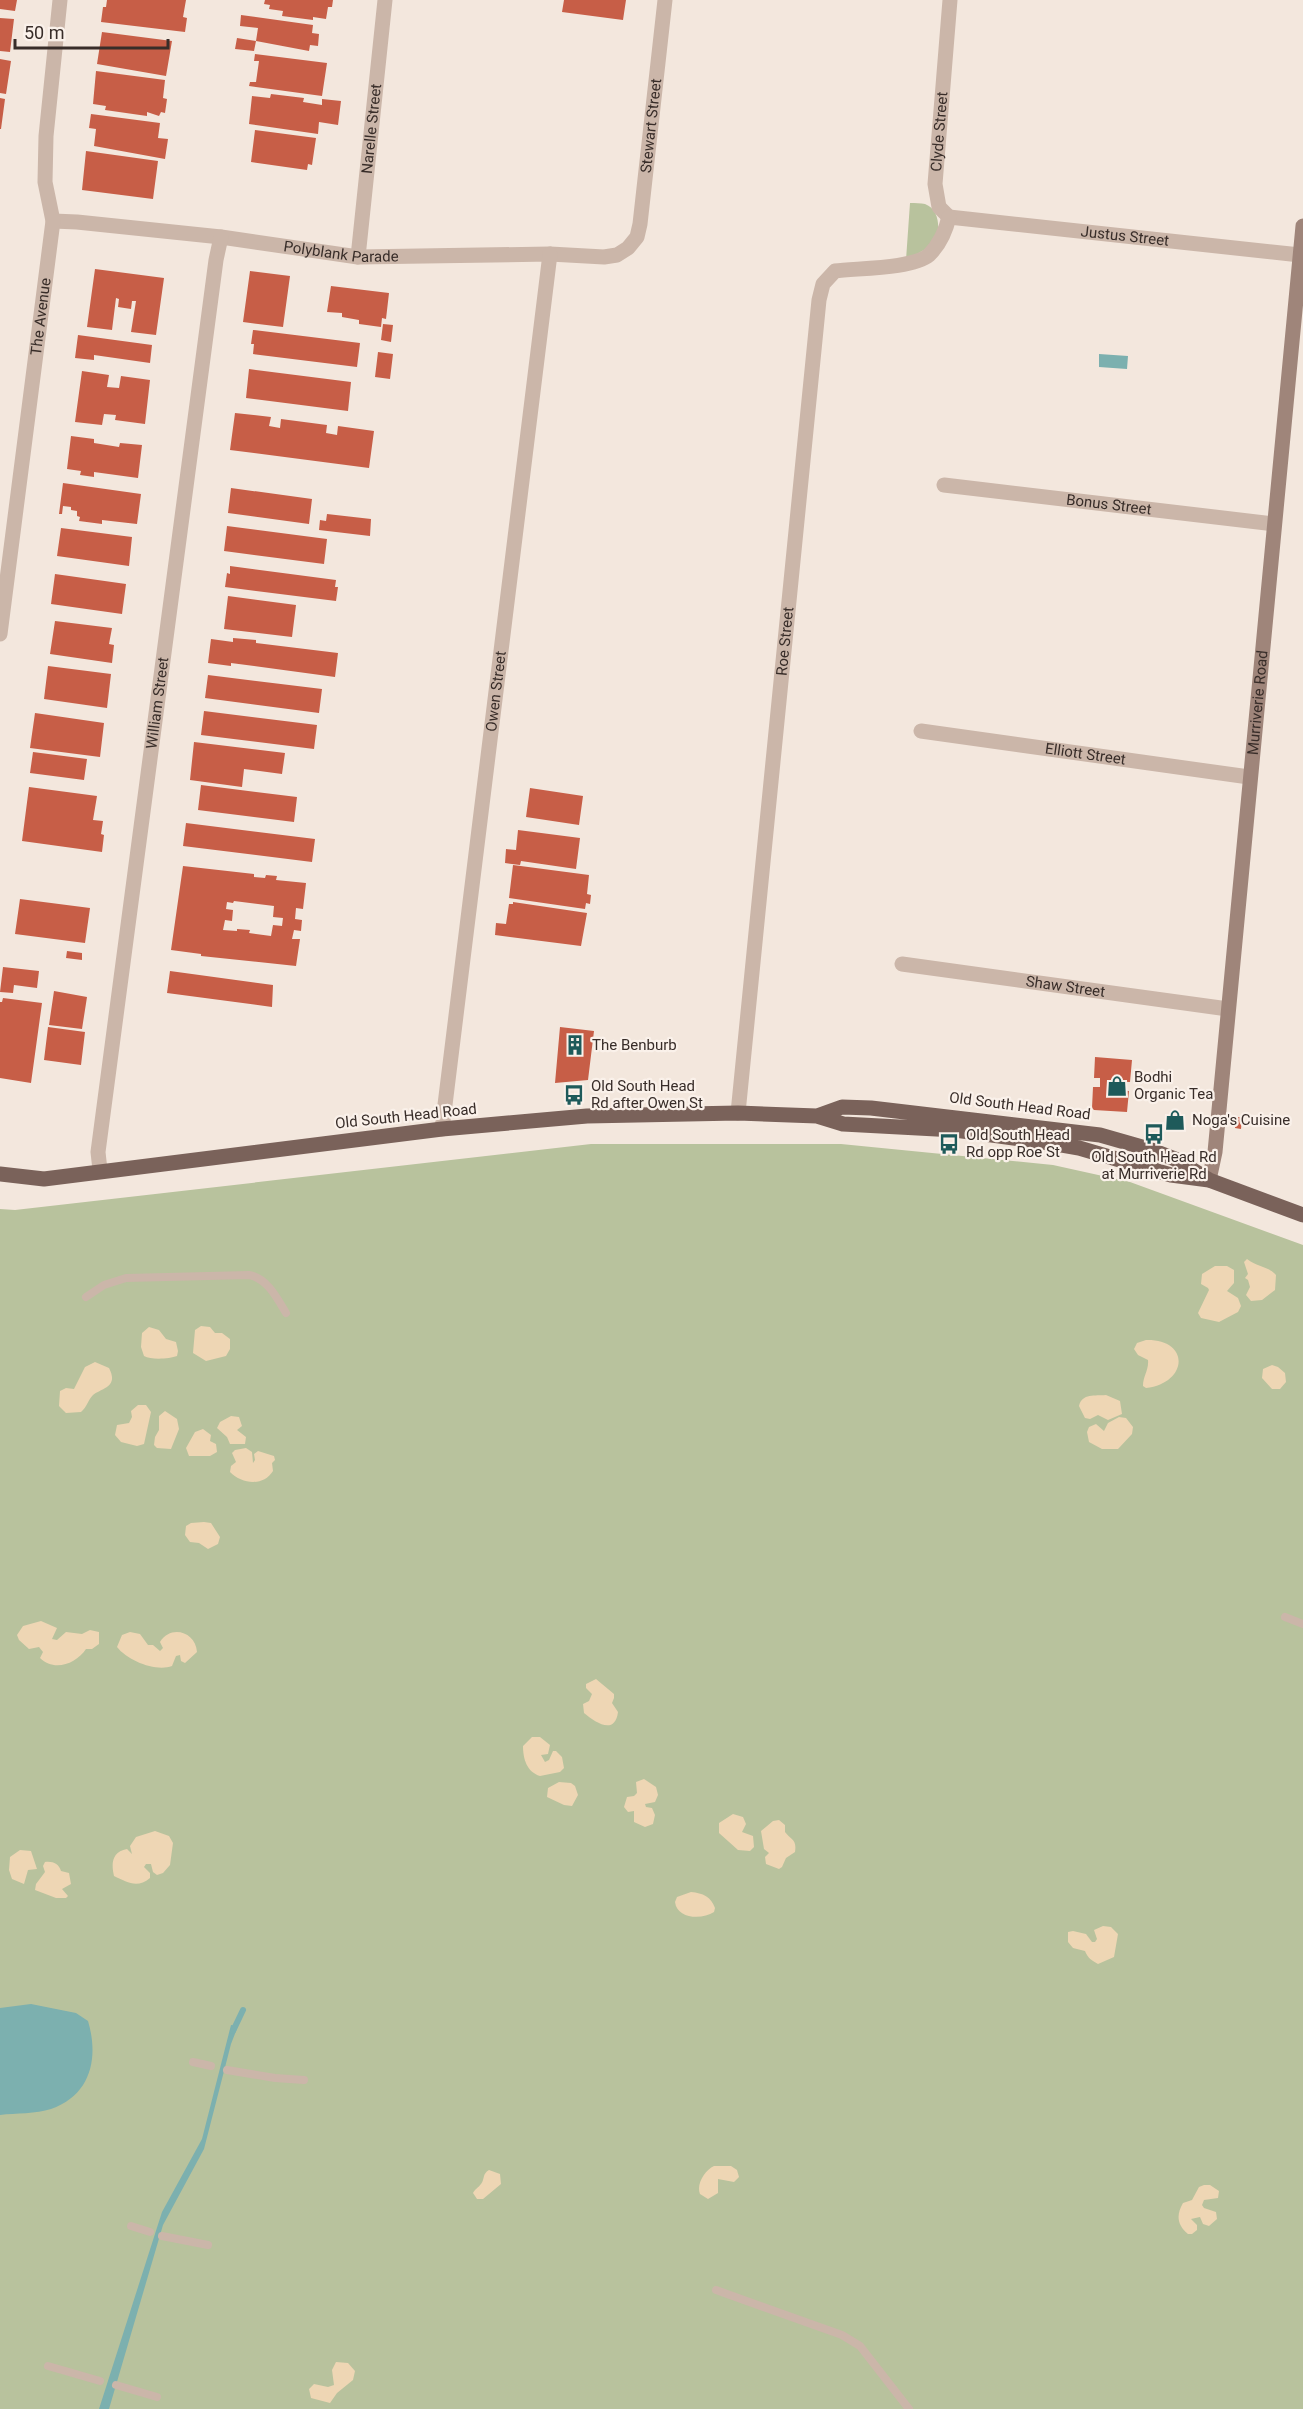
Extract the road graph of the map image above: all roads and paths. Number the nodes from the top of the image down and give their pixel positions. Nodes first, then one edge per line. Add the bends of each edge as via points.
1 (60, 0) edge
2 (385, 0) edge
3 (665, 0) edge
4 (950, 0) edge
5 (948, 217) junction
6 (53, 221) junction
7 (1303, 226) edge
8 (221, 237) junction
9 (628, 248) joint
10 (550, 254) junction
11 (1300, 255) junction
12 (358, 256) junction
13 (944, 485) dead end
14 (1274, 524) junction
15 (0, 634) edge
16 (921, 731) dead end
17 (1250, 777) junction
18 (903, 964) dead end
19 (1228, 1009) junction
20 (738, 1113) junction
21 (442, 1130) junction
22 (100, 1170) junction
23 (0, 1174) edge
24 (1209, 1180) junction
25 (1303, 1215) edge
26 (86, 1297) dead end
27 (286, 1313) dead end
28 (1285, 1617) dead end
29 (1303, 1624) edge
30 (193, 2062) dead end
31 (211, 2066) dead end
32 (227, 2070) dead end
33 (304, 2080) dead end
34 (131, 2226) dead end
35 (150, 2232) dead end
36 (162, 2236) dead end
37 (208, 2245) dead end
38 (716, 2290) dead end
39 (48, 2366) dead end
40 (100, 2381) dead end
41 (116, 2385) dead end
42 (157, 2397) dead end
43 (909, 2409) edge

1 - 6 street, The Avenue via 46,136 45,182
2 - 12 street, Narelle Street
3 - 9 street, Stewart Street via 640,224
4 - 5 street, Clyde Street via 935,184 939,207
5 - 11 street, Justus Street
5 - 20 street, Roe Street via 946,230 928,255 899,264 835,271 823,284 819,300
6 - 8 street, Polyblank Parade
6 - 15 street, The Avenue
7 - 11 street, Murriverie Road
8 - 12 street, Polyblank Parade
8 - 22 street, William Street via 99,1148
9 - 10 street, Polyblank Parade via 603,257
10 - 12 street, Polyblank Parade
10 - 21 street, Owen Street
11 - 14 street, Murriverie Road
13 - 14 street, Bonus Street
14 - 17 street, Murriverie Road
16 - 17 street, Elliott Street
17 - 19 street, Murriverie Road
18 - 19 street, Shaw Street
19 - 24 street, Murriverie Road
20 - 21 main road, Old South Head Road via 587,1116
20 - 24 main road, Old South Head Road via 817,1116 843,1124 955,1130 1079,1148 1171,1175
21 - 22 main road, Old South Head Road
22 - 23 main road, Old South Head Road via 44,1179
24 - 25 main road, Old South Head Road
26 - 27 lane via 104,1285 126,1278 249,1275 265,1283
28 - 29 lane
30 - 31 lane
32 - 33 lane
34 - 35 lane
36 - 37 lane
38 - 43 lane via 842,2335 860,2346
39 - 40 lane
41 - 42 lane

